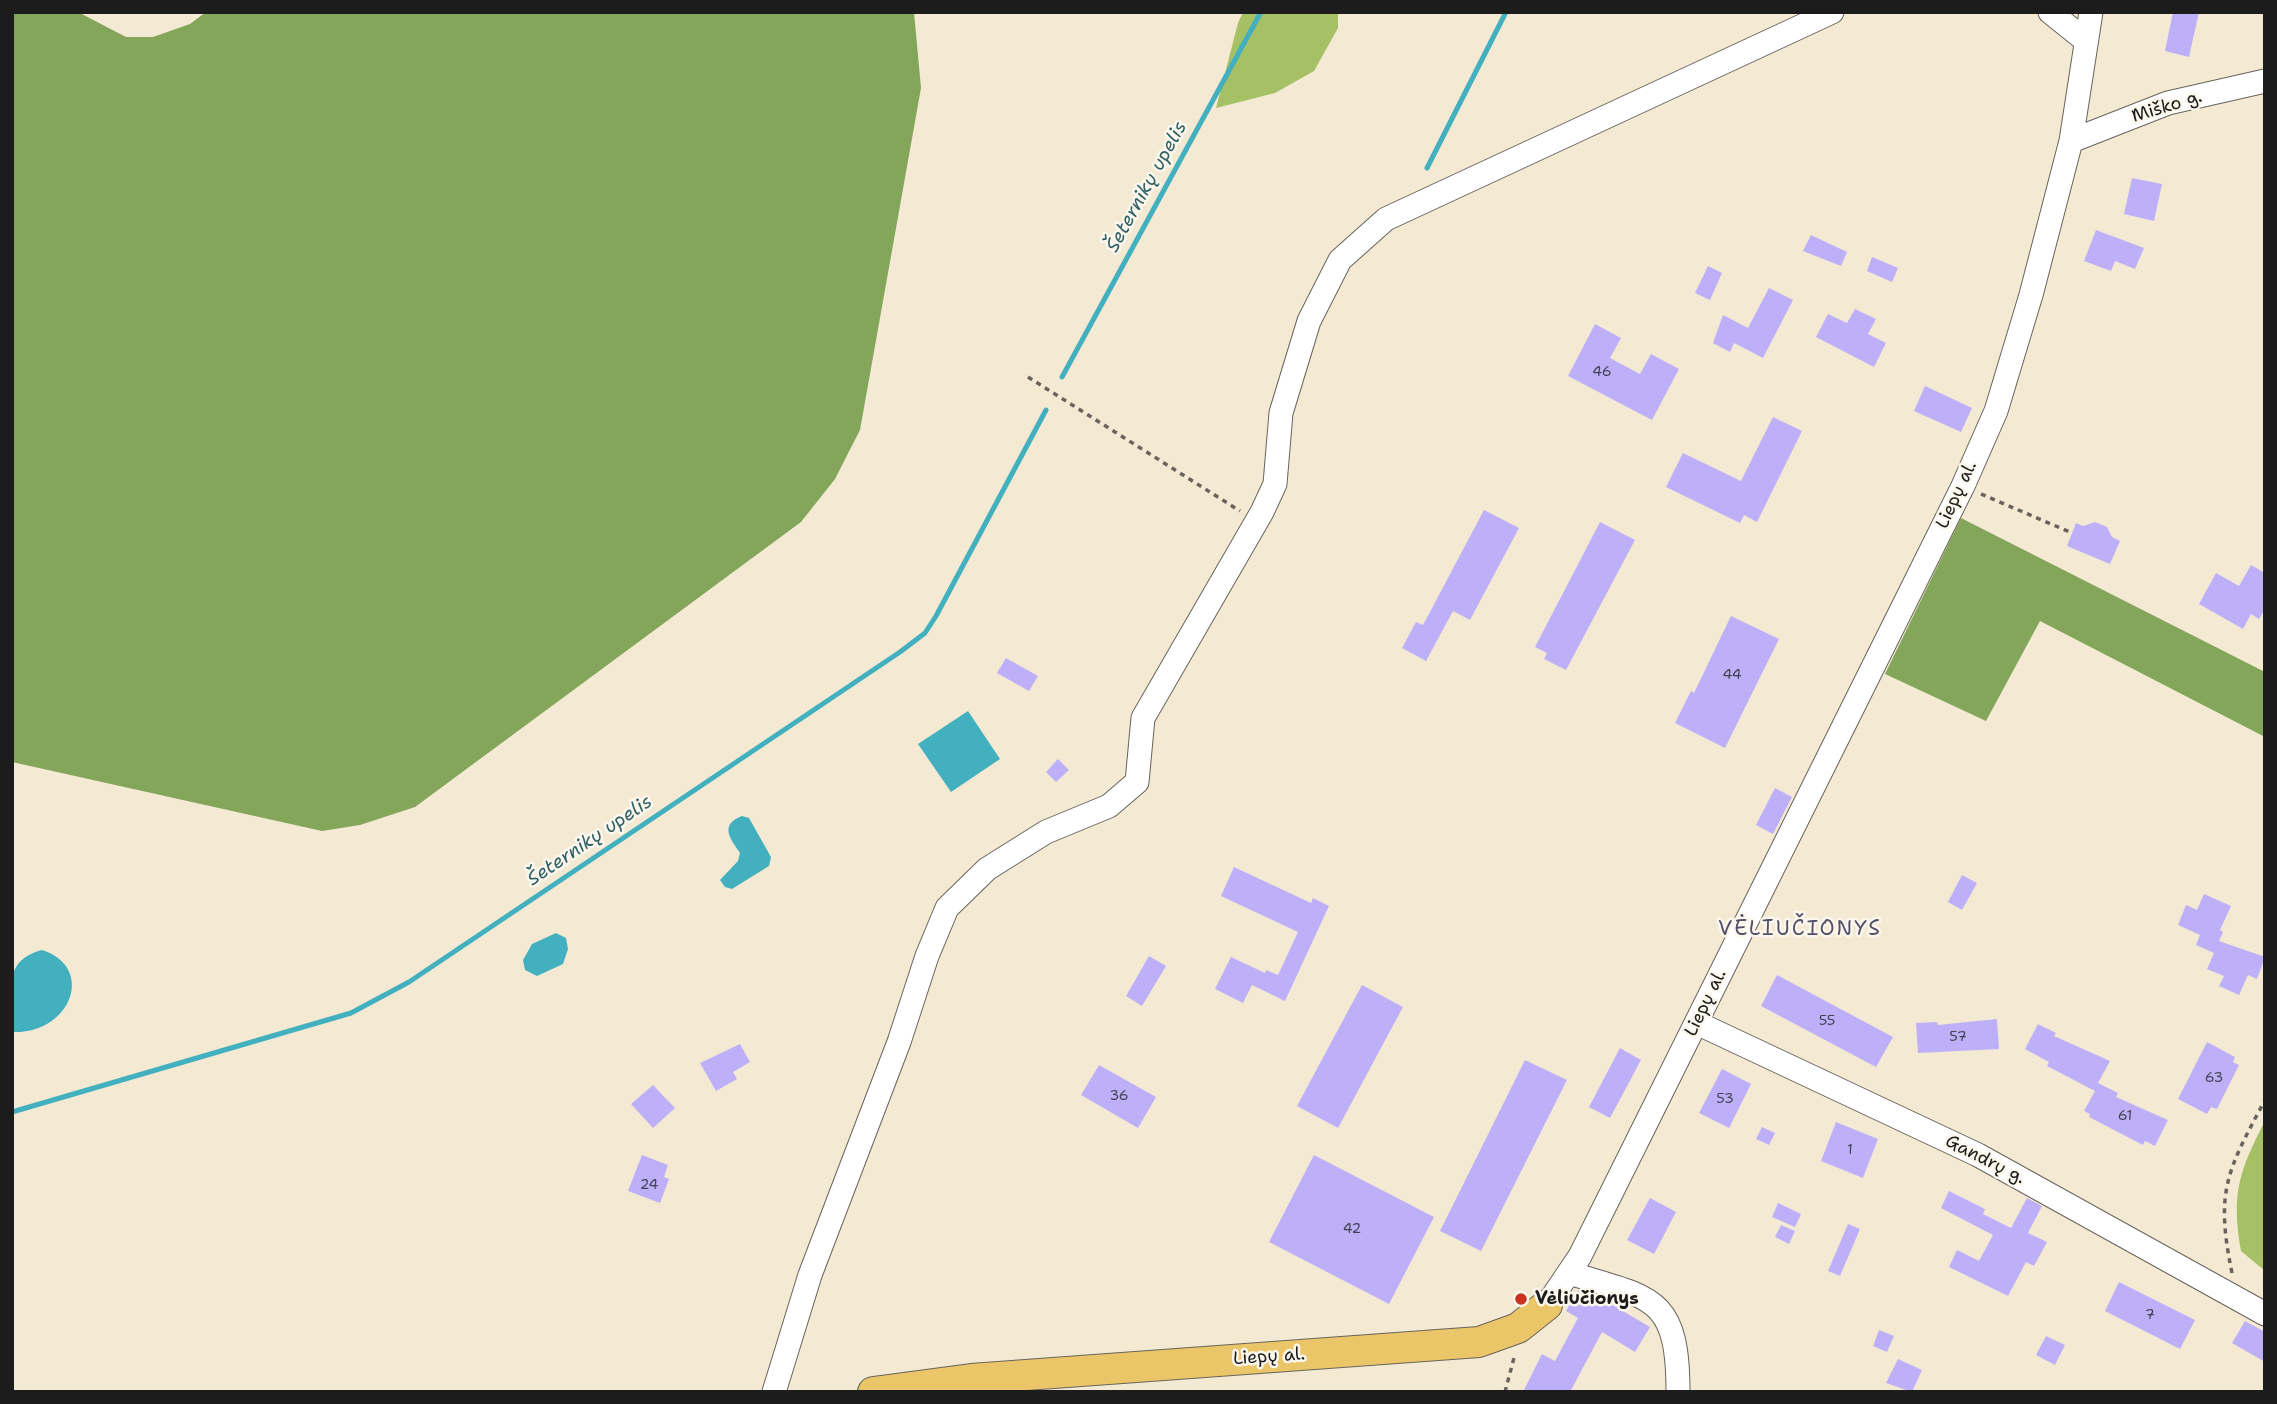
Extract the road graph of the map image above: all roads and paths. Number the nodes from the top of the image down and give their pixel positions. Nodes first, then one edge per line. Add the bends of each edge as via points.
1 (1832, 12) edge
2 (2050, 12) edge
3 (2091, 12) edge
4 (2085, 40) junction
5 (2265, 81) edge
6 (2071, 141) junction
7 (1028, 377) dead end
8 (1963, 486) junction
9 (1257, 521) junction
10 (2073, 533) dead end
11 (1697, 1023) junction
12 (2265, 1100) edge
13 (1569, 1273) junction
14 (2237, 1298) junction
15 (1546, 1305) joint
16 (2265, 1314) edge
17 (1518, 1328) junction
18 (774, 1392) edge
19 (873, 1392) edge
20 (1505, 1392) edge
21 (1678, 1392) edge

1 - 9 street via 1386,219 1339,260 1309,321 1281,413 1275,484
2 - 4 street
3 - 4 street, Liepų al.
4 - 6 street, Liepų al.
5 - 6 street, Miško g. via 2168,103
6 - 8 street, Liepų al. via 1996,411
7 - 9 path
8 - 10 path
8 - 11 street, Liepų al.
9 - 18 street via 1143,718 1137,782 1109,806 1046,832 987,869 947,908 810,1275
11 - 13 street, Liepų al.
11 - 14 street, Gandrų g. via 1978,1155
12 - 14 path via 2225,1183 2223,1230
13 - 15 street, Liepų al.
13 - 21 street via 1631,1291 1651,1301 1664,1315 1678,1350
14 - 16 street, Gandrų g.
15 - 17 main road, Liepų al.
17 - 19 main road, Liepų al. via 1479,1342 971,1379
17 - 20 path

